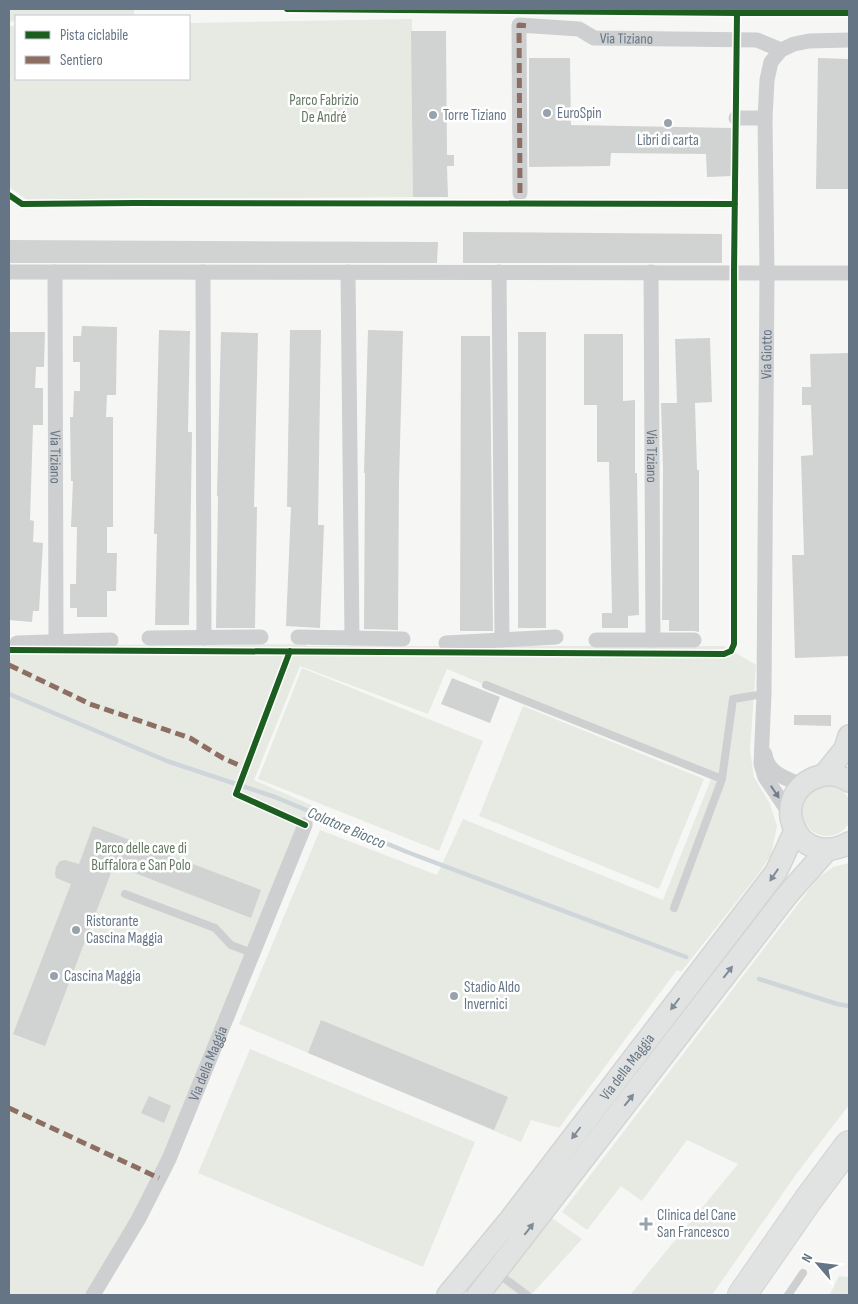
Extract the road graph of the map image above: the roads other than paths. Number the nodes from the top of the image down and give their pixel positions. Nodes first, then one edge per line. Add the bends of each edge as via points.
1 (849, 40) edge
2 (781, 50) junction
3 (736, 118) dead end
4 (765, 118) junction
5 (520, 193) dead end
6 (9, 272) edge
7 (55, 272) junction
8 (203, 272) junction
9 (348, 272) junction
10 (499, 272) junction
11 (651, 272) junction
12 (767, 272) junction
13 (849, 273) edge
14 (261, 637) dead end
15 (298, 637) dead end
16 (556, 637) dead end
17 (149, 638) dead end
18 (204, 638) junction
19 (352, 638) junction
20 (403, 639) dead end
21 (111, 640) dead end
22 (502, 640) junction
23 (596, 640) dead end
24 (653, 640) junction
25 (694, 640) dead end
26 (56, 642) junction
27 (17, 643) dead end
28 (446, 643) dead end
29 (486, 685) dead end
30 (764, 694) junction
31 (763, 733) junction
32 (849, 736) edge
33 (824, 775) junction
34 (722, 779) junction
35 (849, 781) edge
36 (802, 785) junction
37 (793, 823) junction
38 (305, 825) dead end
39 (841, 847) edge
40 (125, 894) dead end
41 (674, 908) dead end
42 (252, 953) junction
43 (849, 1145) edge
44 (849, 1172) edge
45 (487, 1270) edge
46 (803, 1273) dead end
47 (93, 1295) edge
48 (448, 1295) edge
49 (526, 1295) edge
50 (742, 1295) edge
51 (761, 1295) edge
52 (788, 1295) edge

1 - 2 street via 809,41
2 - 4 street, Via Giotto via 771,62
2 - 5 street, Via Tiziano via 757,40 594,38 579,29 520,26
3 - 4 street
4 - 12 street, Via Giotto
6 - 7 street
7 - 8 street
7 - 26 street, Via Tiziano
8 - 9 street
8 - 18 street
9 - 10 street
9 - 19 street
10 - 11 street
10 - 22 street
11 - 12 street
11 - 24 street, Via Tiziano
12 - 13 street
12 - 30 street, Via Giotto
14 - 18 street
15 - 19 street
16 - 22 street
17 - 18 street
19 - 20 street
21 - 26 street
22 - 28 street
23 - 24 street
24 - 25 street
26 - 27 street
29 - 34 lane
30 - 31 street, Via Giotto
30 - 34 lane via 733,699
31 - 36 street, Via Giotto via 767,764 780,776
31 -> 37 street, Via Giotto via 761,764 765,777
32 - 33 street via 845,749
33 - 35 street via 836,775
33 - 36 street
34 - 41 lane
36 - 37 street, Via della Maggia via 791,804
37 - 39 street via 803,841 814,848
37 -> 45 street, Via della Maggia via 776,872
38 - 42 street, Via della Maggia
45 -> 39 street, Via della Maggia via 788,894
40 - 42 lane via 215,928 232,945
42 - 47 street, Via della Maggia via 169,1159 138,1220
43 - 50 highway
44 - 51 highway
45 - 48 street, Via della Maggia
45 - 49 lane
46 - 52 lane

